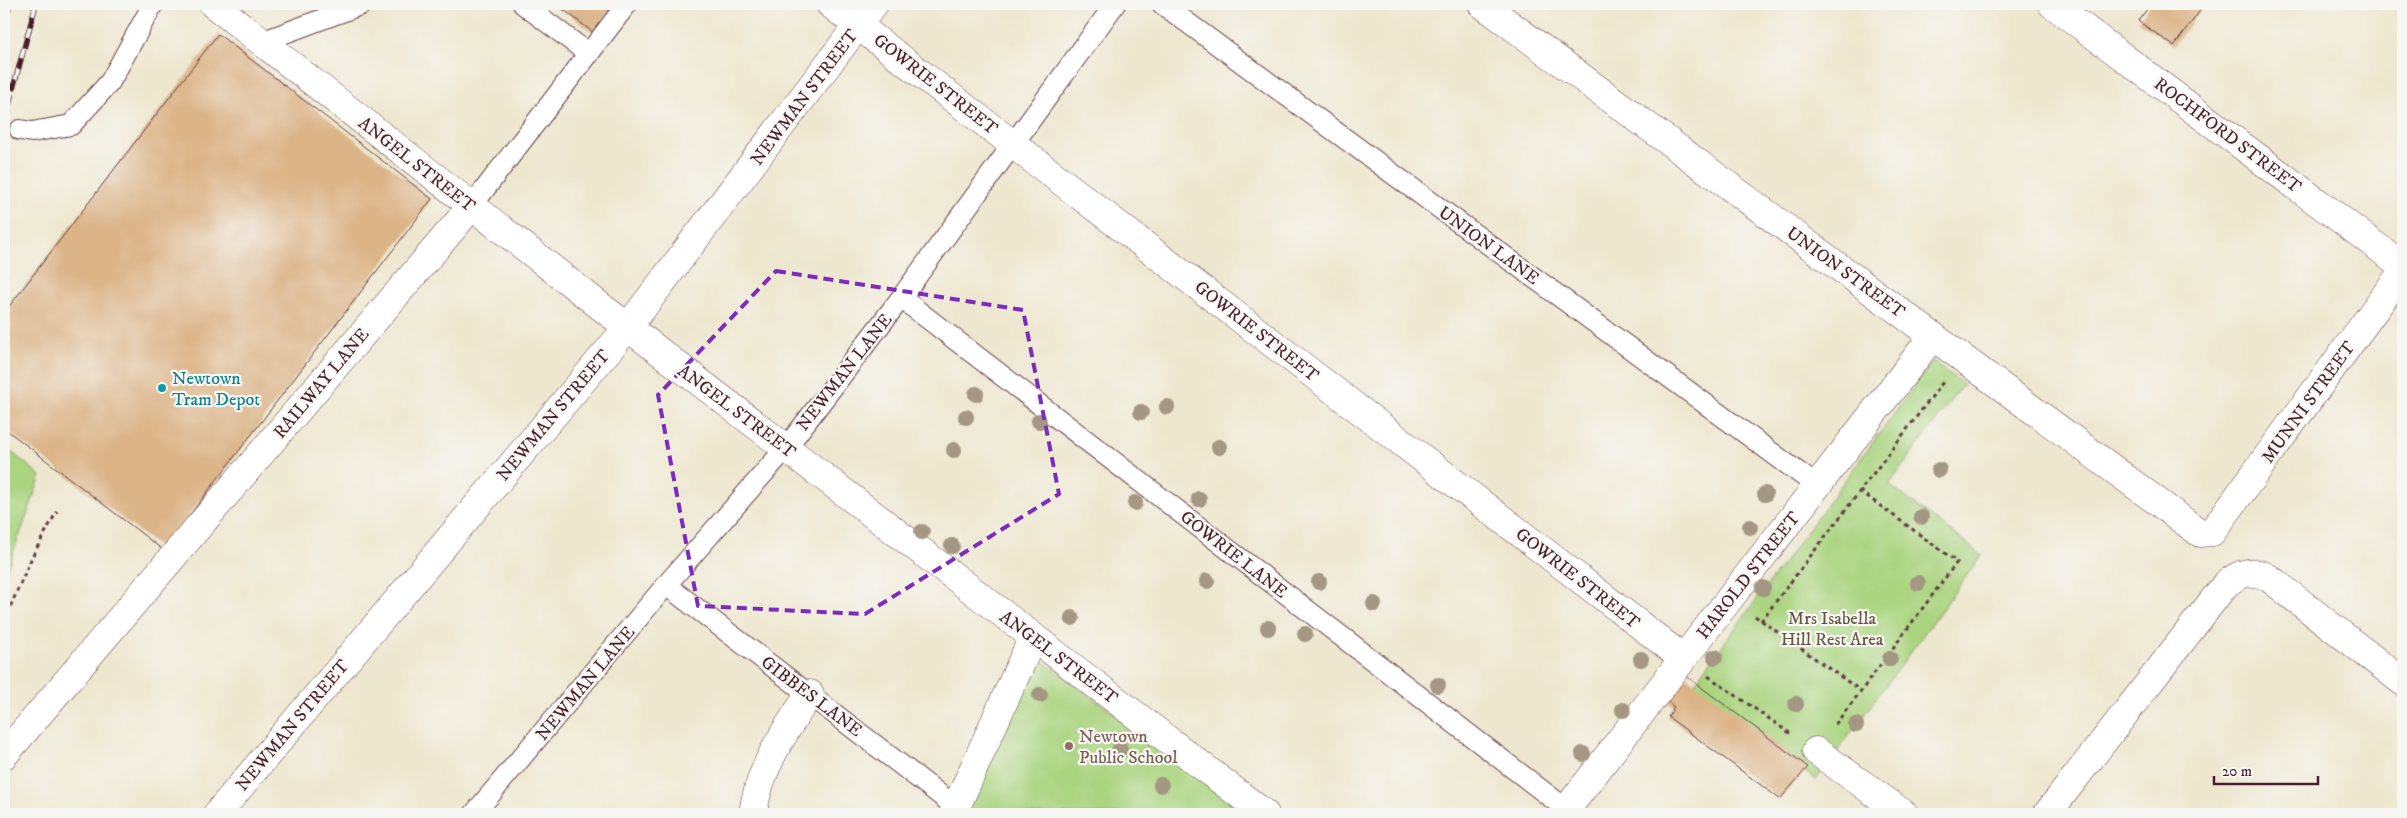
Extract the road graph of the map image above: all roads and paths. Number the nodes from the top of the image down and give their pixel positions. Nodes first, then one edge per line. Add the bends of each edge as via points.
1 (153, 4) edge
2 (213, 4) edge
3 (364, 4) edge
4 (523, 4) edge
5 (627, 4) edge
6 (830, 4) edge
7 (1115, 4) edge
8 (1162, 4) edge
9 (1482, 4) edge
10 (2052, 4) edge
11 (866, 14) edge
12 (261, 42) junction
13 (589, 54) junction
14 (20, 130) dead end
15 (1012, 143) junction
16 (471, 207) junction
17 (2403, 266) edge
18 (2403, 271) edge
19 (901, 298) junction
20 (628, 327) junction
21 (1933, 336) junction
22 (1962, 358) junction
23 (786, 448) junction
24 (1816, 486) junction
25 (1860, 491) junction
26 (57, 511) dead end
27 (2212, 532) joint
28 (666, 585) junction
29 (1729, 599) junction
30 (4, 621) edge
31 (1760, 621) junction
32 (1031, 635) junction
33 (1683, 658) junction
34 (2403, 682) edge
35 (1861, 691) junction
36 (810, 694) junction
37 (1816, 751) junction
38 (4, 755) edge
39 (955, 810) edge
40 (1564, 812) edge
41 (217, 814) edge
42 (474, 814) edge
43 (753, 814) edge
44 (1265, 814) edge
45 (1904, 814) edge
46 (2047, 814) edge

1 - 14 lane via 110,82 71,126 32,132
2 - 12 street, ANGEL STREET
3 - 12 lane
4 - 13 lane
5 - 13 lane, RAILWAY LANE
6 - 11 street, GOWRIE STREET
7 - 15 lane, NEWMAN LANE
8 - 24 lane, UNION LANE
9 - 21 street, UNION STREET
10 - 17 street, ROCHFORD STREET
11 - 15 street, GOWRIE STREET
11 - 20 street, NEWMAN STREET
12 - 16 street, ANGEL STREET
13 - 16 lane, RAILWAY LANE
15 - 19 lane, NEWMAN LANE
15 - 33 street, GOWRIE STREET
16 - 20 street, ANGEL STREET
16 - 38 street, RAILWAY LANE
18 - 27 street, MUNNI STREET
19 - 23 lane, NEWMAN LANE
19 - 40 lane, GOWRIE LANE
20 - 23 street, ANGEL STREET
20 - 41 street, NEWMAN STREET
21 - 22 street, UNION STREET
21 - 24 street, HAROLD STREET
22 - 25 path
22 - 27 street, UNION STREET via 2200,533
23 - 28 lane, NEWMAN LANE
23 - 32 street, ANGEL STREET
24 - 29 street, HAROLD STREET
25 - 31 path
25 - 35 path via 1957,562
26 - 30 path via 32,557
28 - 36 lane, GIBBES LANE
28 - 42 lane, NEWMAN LANE
29 - 31 path
29 - 33 street, HAROLD STREET
31 - 35 path
32 - 39 street
32 - 44 street, ANGEL STREET
33 - 37 path
33 - 40 street, HAROLD STREET
34 - 46 street via 2269,578 2258,572 2244,572 2225,584
35 - 37 path
36 - 39 lane, GIBBES LANE
36 - 43 street via 777,743
37 - 45 street

